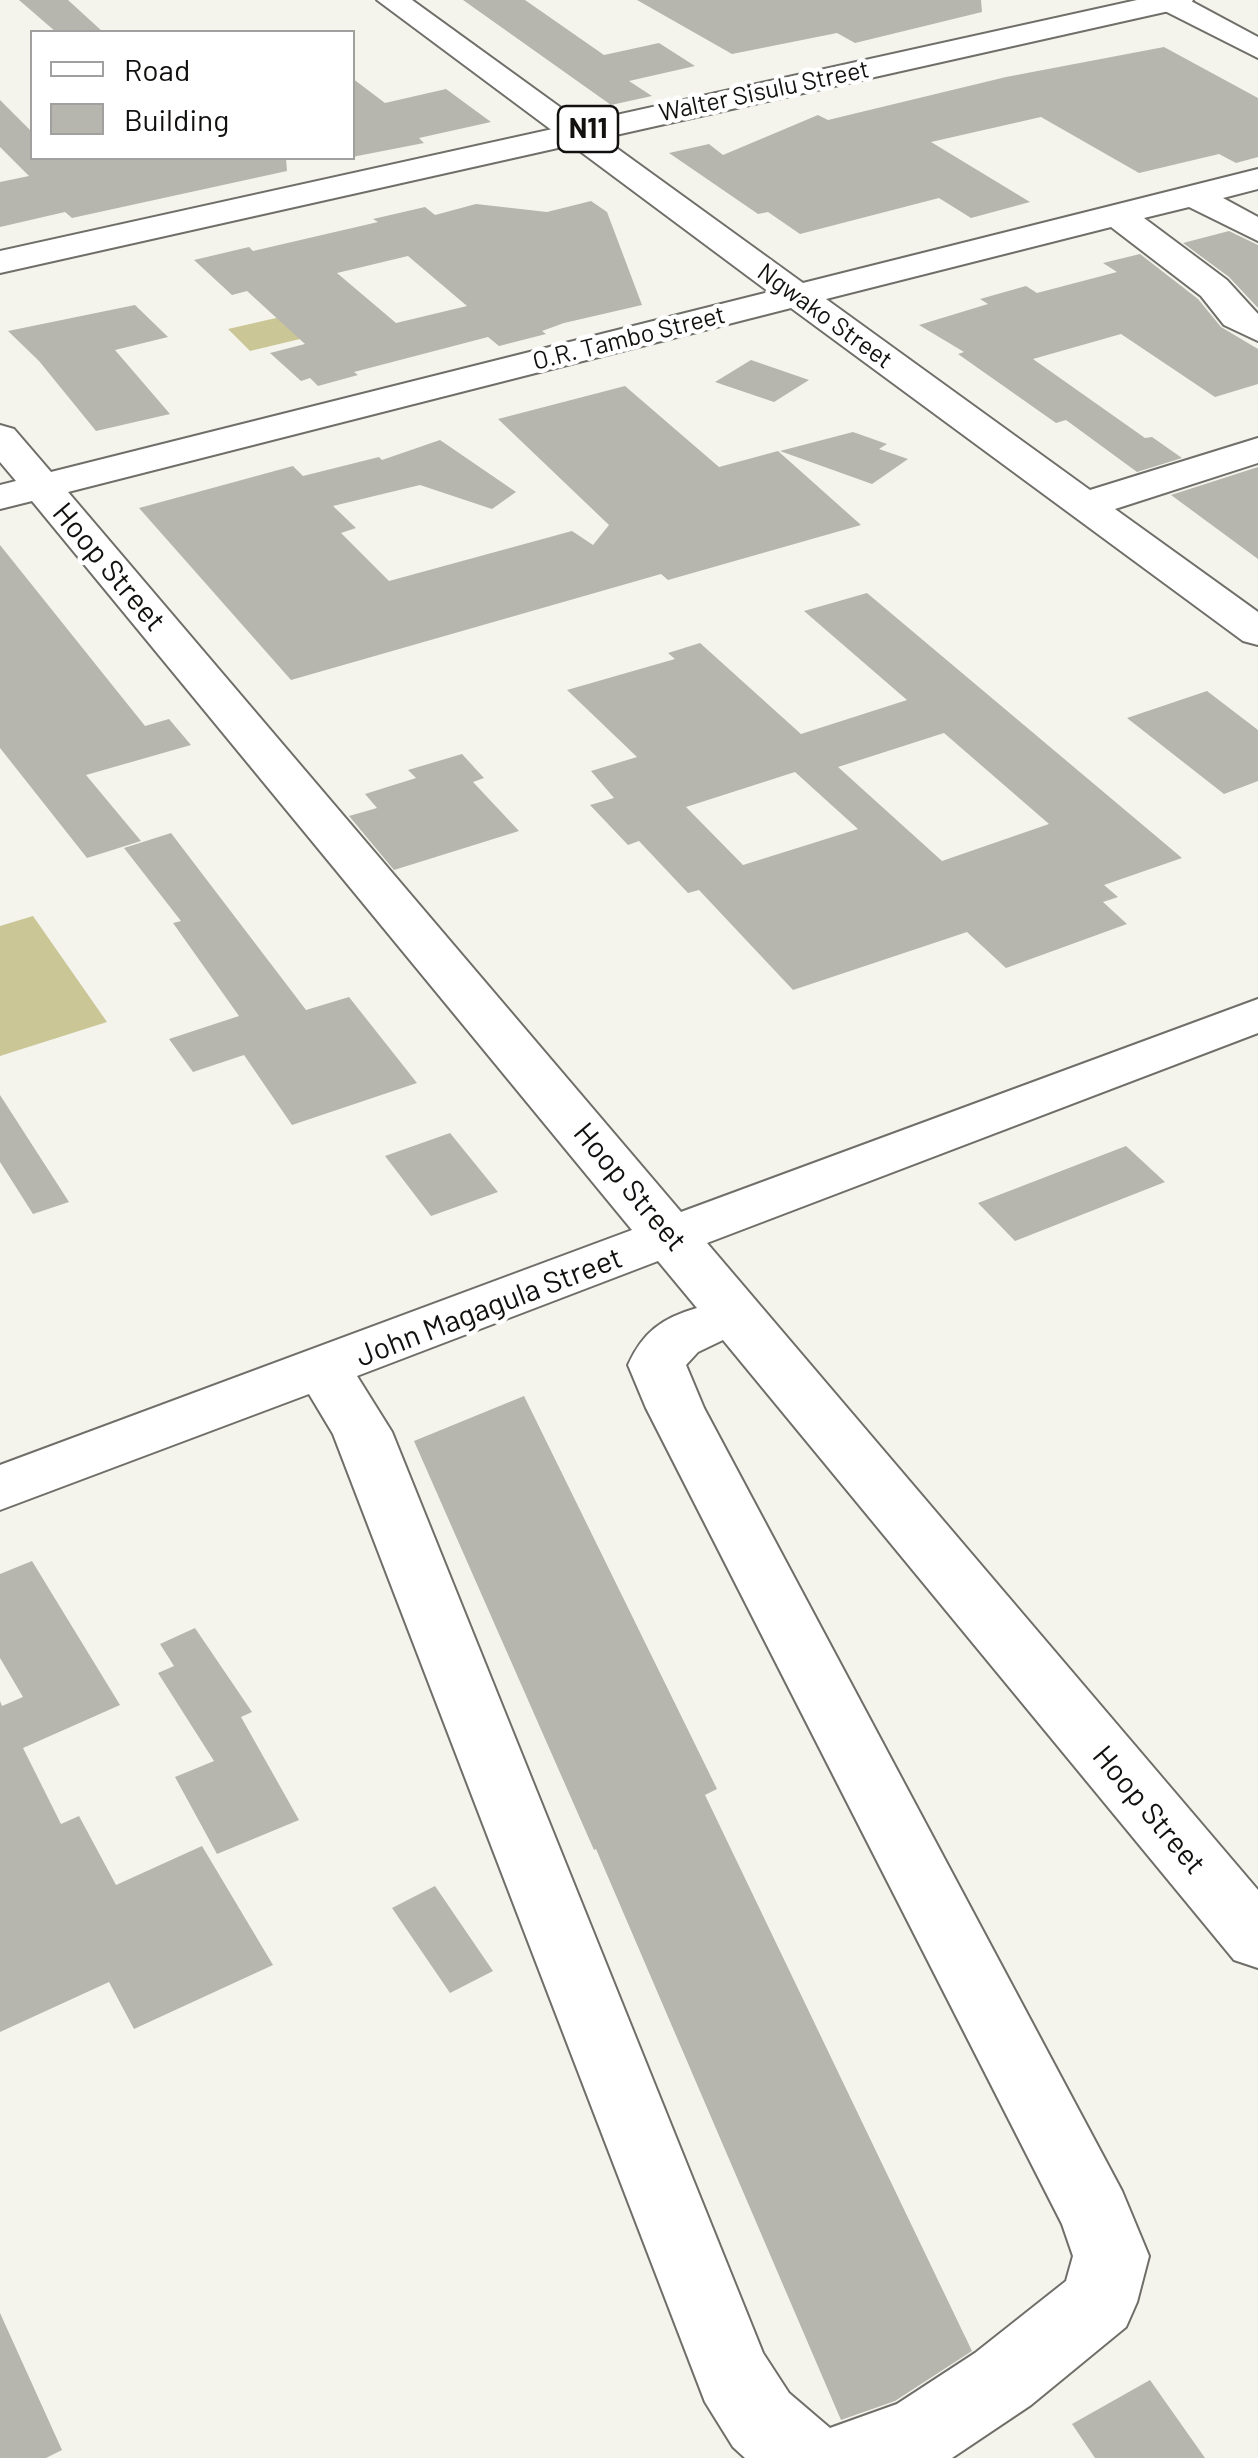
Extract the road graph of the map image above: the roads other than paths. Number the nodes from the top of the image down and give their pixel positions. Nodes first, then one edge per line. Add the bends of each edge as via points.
1 (392, 0) edge
2 (1171, 1) edge
3 (1258, 49) edge
4 (574, 132) junction
5 (1258, 179) edge
6 (1194, 196) junction
7 (1116, 214) junction
8 (1258, 231) edge
9 (0, 262) edge
10 (798, 296) junction
11 (1258, 330) edge
12 (0, 437) edge
13 (1258, 450) edge
14 (21, 492) edge
15 (1085, 505) junction
16 (1258, 632) edge
17 (1258, 1015) edge
18 (674, 1238) junction
19 (733, 1316) junction
20 (323, 1369) junction
21 (0, 1488) edge
22 (1258, 1940) edge
23 (808, 2458) edge
24 (853, 2458) edge

1 - 4 main road, Ngwako Street
2 - 3 main road
2 - 4 main road, Walter Sisulu Street / N11
4 - 9 main road, Walter Sisulu Street / N11
4 - 10 main road, Ngwako Street
5 - 6 main road, O.R. Tambo Street
6 - 7 main road, O.R. Tambo Street
6 - 8 main road
7 - 10 main road, O.R. Tambo Street
7 - 11 main road
10 - 14 main road, O.R. Tambo Street
10 - 15 main road, Ngwako Street
12 - 14 main road, Hoop Street
13 - 15 main road
14 - 18 main road, Hoop Street
15 - 16 main road, Ngwako Street
17 - 18 main road, John Magagula Street
18 - 19 main road, Hoop Street
18 - 20 main road, John Magagula Street
19 - 22 main road, Hoop Street
19 - 24 main road via 680,1334 663,1345 656,1365 1112,2256 1098,2302 1003,2380 921,2433
20 - 21 main road, John Magagula Street
20 - 23 main road via 362,1432 733,2376 760,2420

